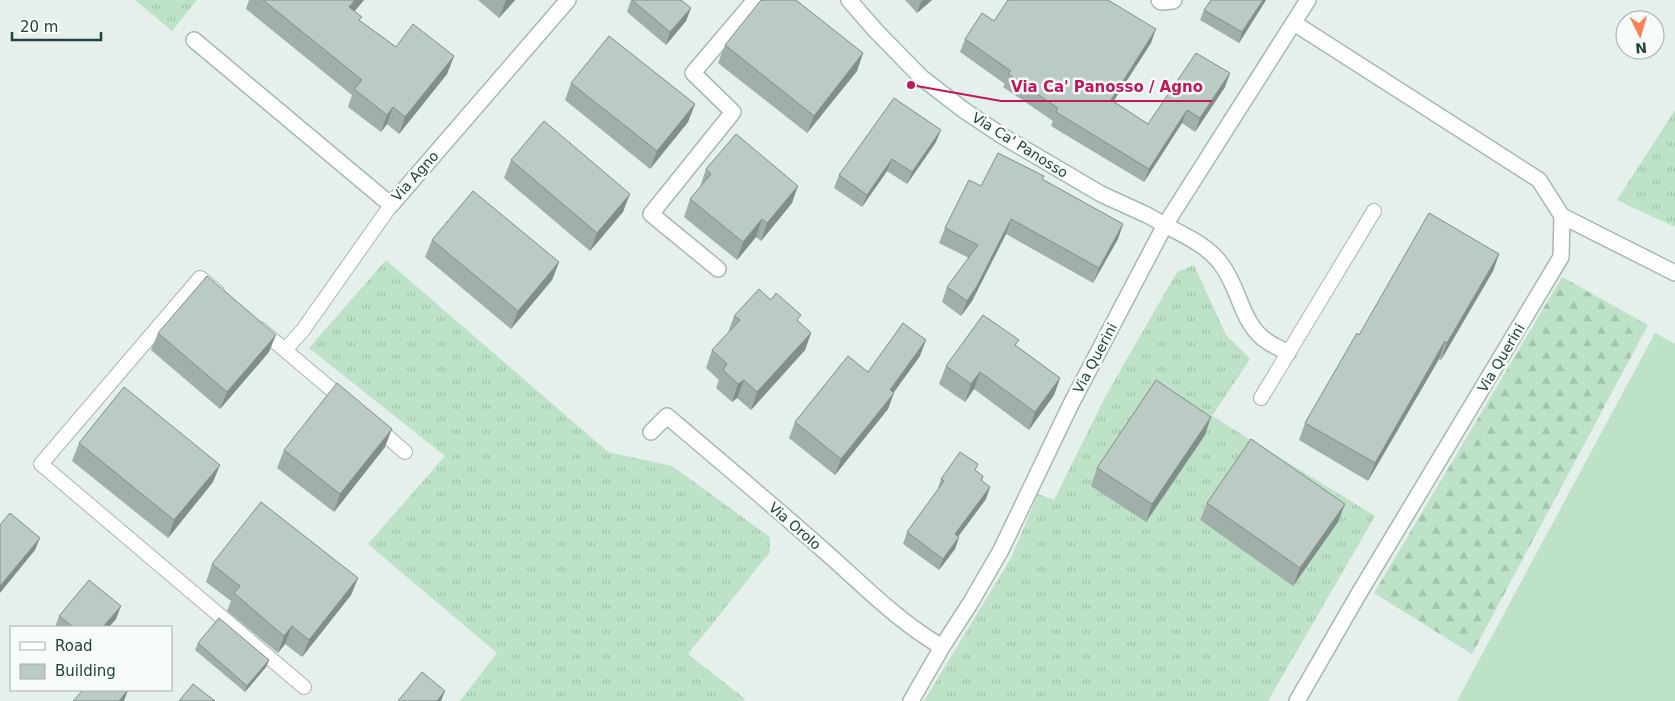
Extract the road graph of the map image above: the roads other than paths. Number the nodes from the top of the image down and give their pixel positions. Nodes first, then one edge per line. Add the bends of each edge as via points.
1 (568, 0) edge
2 (754, 0) edge
3 (849, 0) edge
4 (1158, 0) edge
5 (1174, 0) edge
6 (1308, 0) edge
7 (1294, 23) junction
8 (194, 40) dead end
9 (391, 205) junction
10 (1374, 211) dead end
11 (1562, 216) junction
12 (1165, 225) junction
13 (718, 270) dead end
14 (1675, 273) edge
15 (229, 302) edge
16 (250, 320) edge
17 (285, 350) junction
18 (1288, 353) junction
19 (1261, 398) dead end
20 (352, 407) edge
21 (367, 420) edge
22 (651, 432) dead end
23 (405, 452) dead end
24 (942, 647) junction
25 (304, 687) dead end
26 (911, 701) edge
27 (1297, 701) edge

1 - 9 street, Via Agno
2 - 13 street via 693,73 733,112 651,214
3 - 12 street, Via Ca' Panosso via 922,78 965,111 1101,194
4 - 5 street
6 - 7 street, Via Querini
7 - 11 street via 1539,180
7 - 12 street, Via Querini
8 - 9 street, Via Agno
9 - 17 lane via 303,330
10 - 18 lane
11 - 14 street
11 - 27 street, Via Querini via 1561,257
12 - 18 street, Via Ca' Panosso via 1206,248 1222,264 1252,328 1267,342
12 - 24 street, Via Querini via 1071,404 1001,550
15 - 25 lane via 200,278 41,464
16 - 17 lane
17 - 20 lane
18 - 19 lane
21 - 23 lane
22 - 24 street, Via Orolo via 667,416 880,602
24 - 26 street, Via Querini

